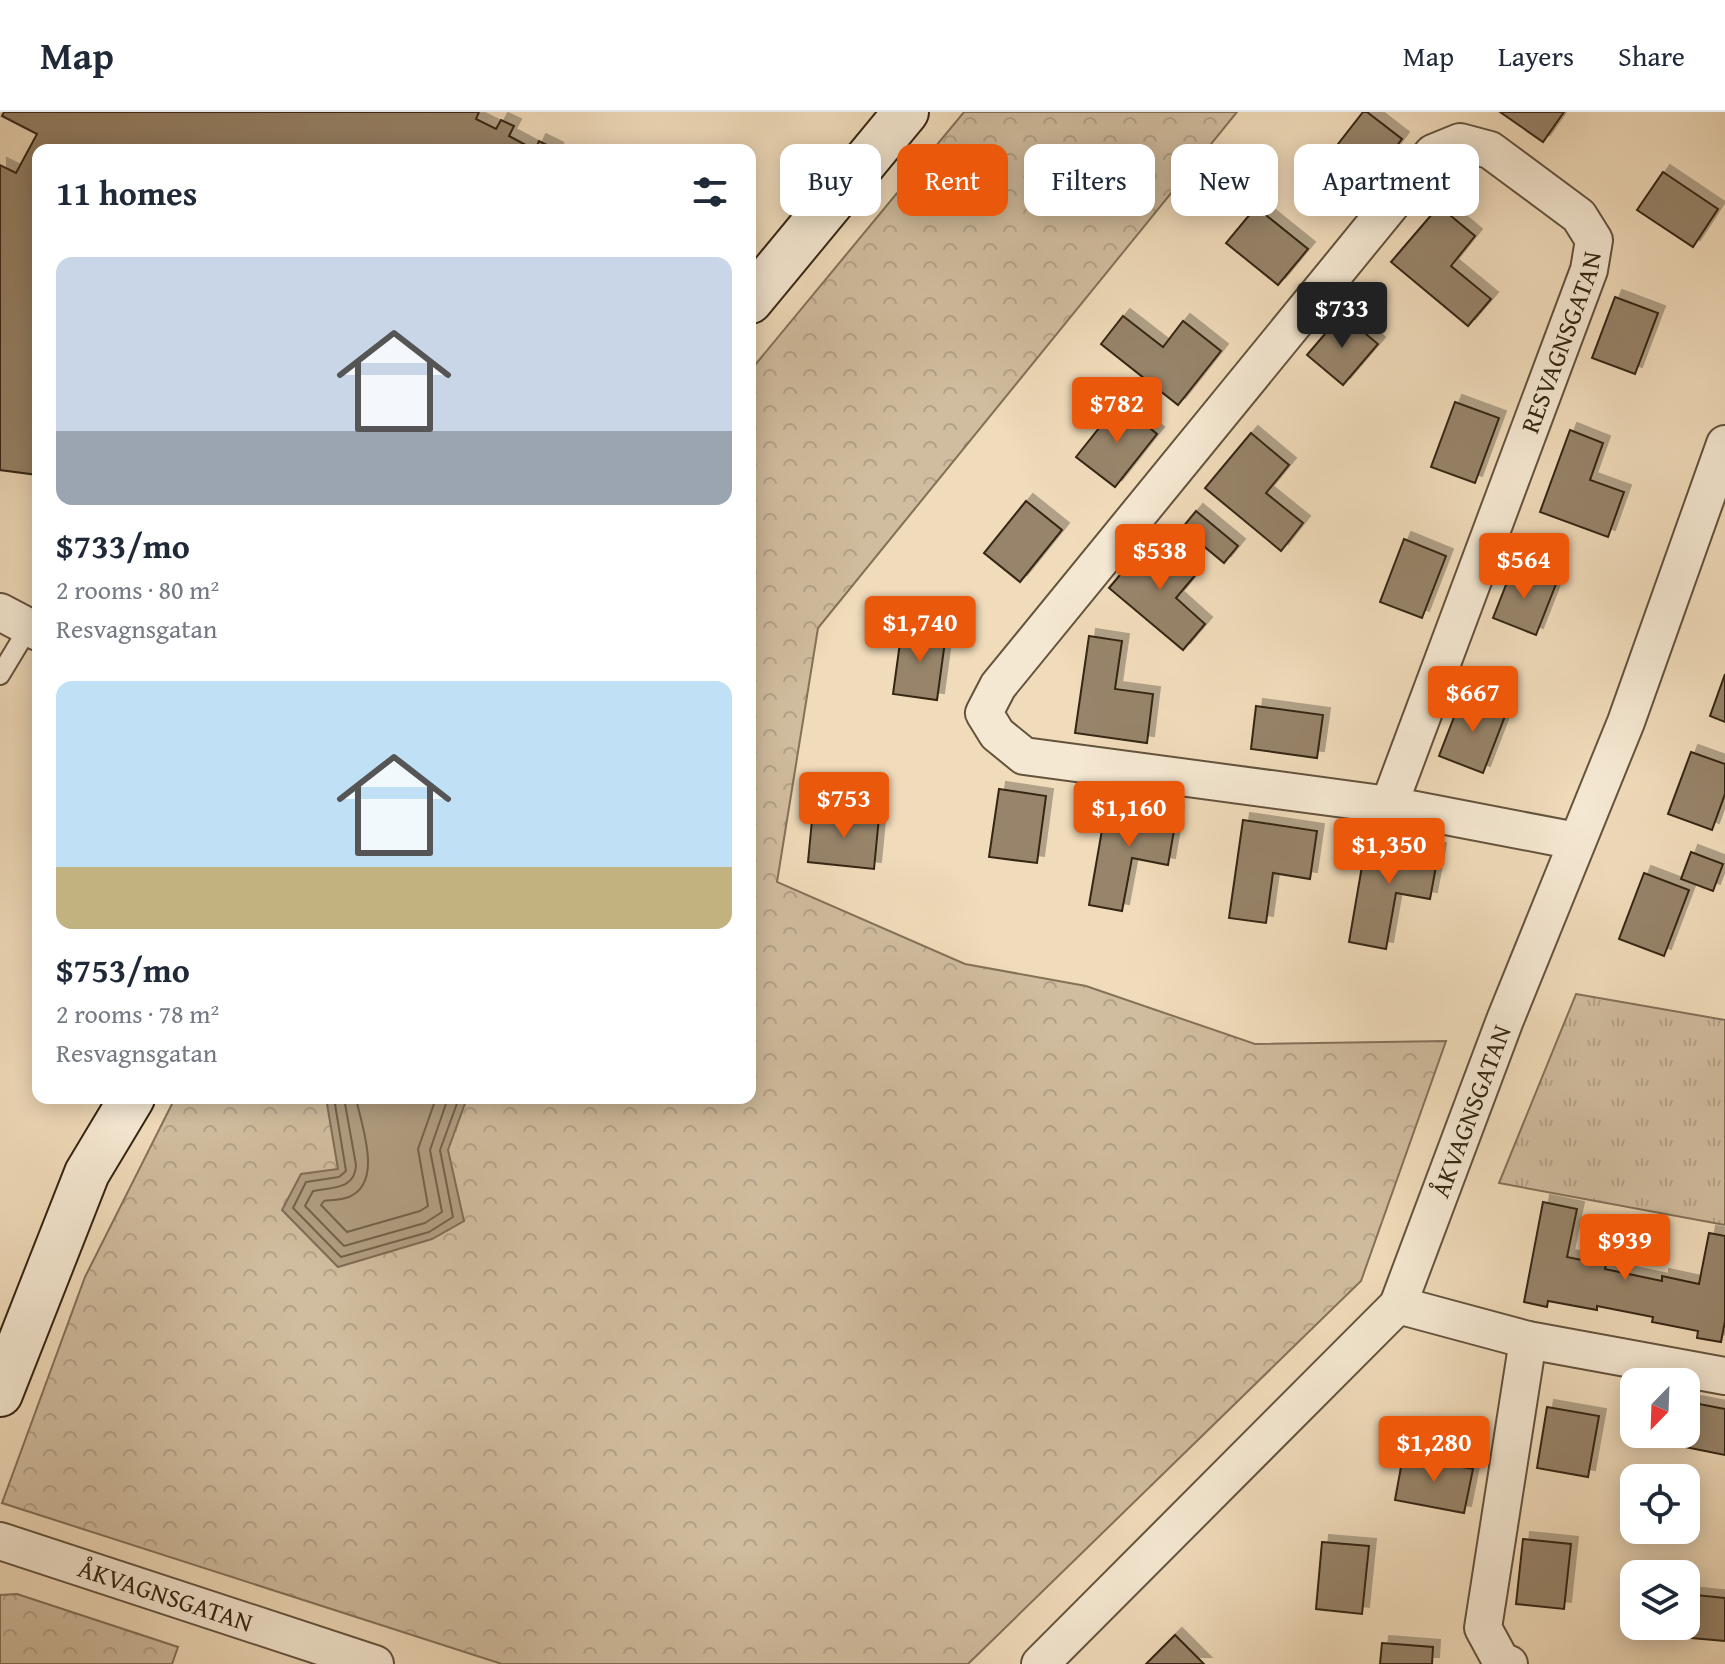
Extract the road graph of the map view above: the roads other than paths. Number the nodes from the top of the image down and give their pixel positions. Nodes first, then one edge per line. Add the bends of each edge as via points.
1 (906, 112) edge
2 (756, 294) edge
3 (1725, 444) edge
4 (22, 624) edge
5 (0, 675) edge
6 (1389, 805) junction
7 (1576, 841) junction
8 (128, 1104) edge
9 (1398, 1305) junction
10 (1528, 1340) junction
11 (1725, 1376) edge
12 (0, 1394) edge
13 (0, 1541) edge
14 (361, 1662) edge
15 (1040, 1664) edge
16 (1509, 1664) edge

1 - 2 street
3 - 7 street, ÅKVAGNSGATAN via 1626,722
4 - 5 lane
6 - 6 street, RESVAGNSGATAN via 1024,756 997,734 984,713 998,686 1433,153 1460,142 1490,150 1579,216 1594,240 1589,270
6 - 7 street, RESVAGNSGATAN
7 - 9 street, ÅKVAGNSGATAN
8 - 12 street via 87,1173
9 - 10 street
9 - 15 street, ÅKVAGNSGATAN
10 - 11 street
10 - 16 street via 1483,1628 1501,1661
13 - 14 street, ÅKVAGNSGATAN

